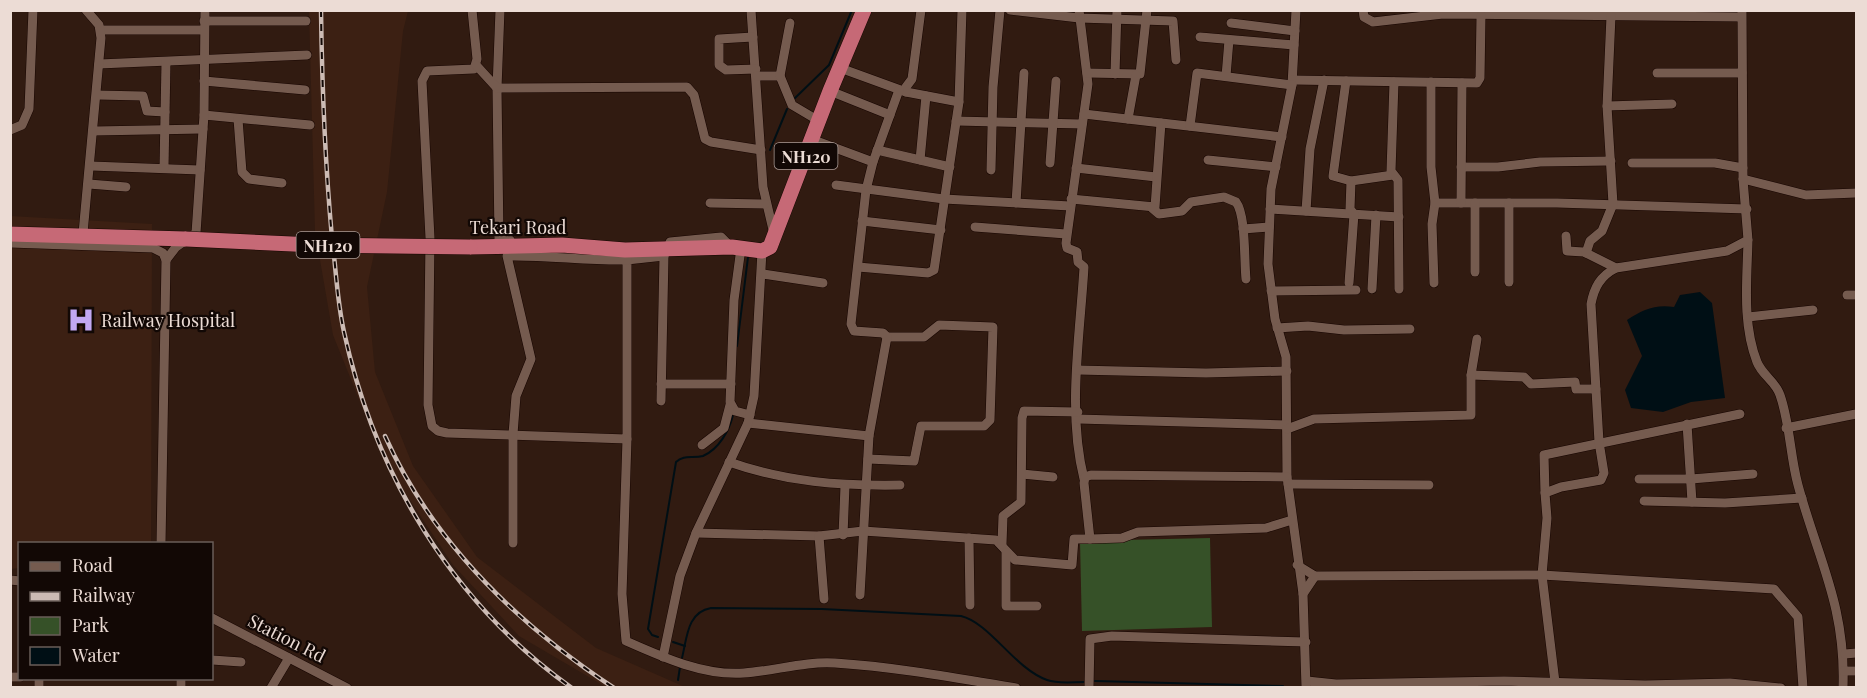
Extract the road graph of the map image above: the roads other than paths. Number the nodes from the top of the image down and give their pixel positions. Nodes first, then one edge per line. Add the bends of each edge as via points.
1 (33, 10) edge
2 (86, 10) edge
3 (205, 10) edge
4 (472, 10) edge
5 (500, 10) edge
6 (751, 10) edge
7 (864, 10) edge
8 (921, 10) edge
9 (962, 10) edge
10 (1000, 10) edge
11 (1177, 10) edge
12 (1296, 10) edge
13 (1363, 10) edge
14 (1017, 11) edge
15 (1454, 13) edge
16 (1576, 13) edge
17 (1079, 14) edge
18 (1742, 14) edge
19 (1117, 15) edge
20 (1147, 15) edge
21 (1481, 16) junction
22 (1611, 16) junction
23 (306, 21) dead end
24 (1173, 21) junction
25 (790, 23) dead end
26 (1231, 23) dead end
27 (204, 26) junction
28 (101, 30) junction
29 (1295, 31) junction
30 (753, 37) junction
31 (1200, 37) dead end
32 (1229, 39) junction
33 (1294, 45) junction
34 (307, 56) dead end
35 (1176, 60) dead end
36 (166, 62) junction
37 (204, 62) junction
38 (99, 64) junction
39 (476, 65) junction
40 (840, 68) junction
41 (756, 73) junction
42 (1087, 73) junction
43 (1657, 73) dead end
44 (1742, 73) junction
45 (1024, 74) dead end
46 (1114, 74) junction
47 (1136, 75) junction
48 (780, 76) junction
49 (1226, 76) junction
50 (1324, 80) junction
51 (204, 81) junction
52 (1056, 81) dead end
53 (1346, 81) junction
54 (1293, 82) junction
55 (1394, 82) junction
56 (1431, 82) junction
57 (1462, 83) junction
58 (497, 88) junction
59 (305, 90) dead end
60 (830, 91) junction
61 (903, 91) junction
62 (97, 95) junction
63 (926, 96) junction
64 (959, 102) junction
65 (1672, 104) dead end
66 (1607, 106) junction
67 (165, 112) junction
68 (204, 115) junction
69 (890, 115) junction
70 (238, 119) junction
71 (1083, 119) junction
72 (1128, 119) junction
73 (819, 121) junction
74 (956, 121) junction
75 (993, 122) junction
76 (1022, 123) junction
77 (1161, 123) junction
78 (1052, 124) junction
79 (310, 125) dead end
80 (1190, 126) junction
81 (203, 129) junction
82 (10, 130) edge
83 (94, 131) junction
84 (164, 131) junction
85 (1282, 137) junction
86 (812, 139) junction
87 (877, 150) junction
88 (761, 157) junction
89 (920, 160) junction
90 (1208, 160) dead end
91 (1611, 161) junction
92 (873, 162) junction
93 (1050, 163) dead end
94 (1632, 163) dead end
95 (91, 166) junction
96 (950, 167) junction
97 (1276, 167) junction
98 (1461, 167) junction
99 (164, 168) junction
100 (1076, 168) junction
101 (1743, 168) junction
102 (200, 170) junction
103 (991, 170) dead end
104 (1393, 175) junction
105 (1156, 177) junction
106 (1743, 179) junction
107 (1351, 181) junction
108 (282, 183) dead end
109 (89, 184) junction
110 (836, 184) dead end
111 (126, 187) dead end
112 (866, 190) junction
113 (1857, 194) edge
114 (945, 199) junction
115 (1071, 202) junction
116 (710, 203) dead end
117 (1016, 203) junction
118 (1435, 203) junction
119 (1461, 203) junction
120 (1475, 203) junction
121 (1509, 203) junction
122 (756, 204) junction
123 (1613, 204) junction
124 (1152, 208) junction
125 (1270, 209) junction
126 (1747, 209) junction
127 (1306, 211) junction
128 (1353, 213) junction
129 (1376, 215) junction
130 (1399, 217) junction
131 (862, 221) junction
132 (975, 227) dead end
133 (1269, 227) junction
134 (10, 228) edge
135 (1244, 229) junction
136 (941, 230) junction
137 (83, 233) junction
138 (196, 233) junction
139 (10, 234) edge
140 (1066, 234) junction
141 (1566, 236) dead end
142 (775, 239) junction
143 (1748, 240) junction
144 (10, 243) edge
145 (736, 247) junction
146 (762, 251) junction
147 (1586, 253) junction
148 (664, 256) junction
149 (166, 260) junction
150 (627, 260) junction
151 (858, 267) junction
152 (1616, 268) junction
153 (1475, 272) dead end
154 (762, 274) junction
155 (1246, 279) dead end
156 (1509, 282) dead end
157 (824, 283) dead end
158 (1434, 283) dead end
159 (1372, 289) dead end
160 (1399, 289) dead end
161 (1271, 291) junction
162 (1813, 310) dead end
163 (1748, 317) junction
164 (1277, 328) junction
165 (1410, 329) dead end
166 (887, 337) junction
167 (1477, 339) dead end
168 (1077, 370) junction
169 (1287, 371) junction
170 (1471, 375) junction
171 (661, 384) junction
172 (730, 384) junction
173 (1596, 389) junction
174 (661, 401) dead end
175 (730, 405) junction
176 (1740, 414) dead end
177 (1857, 414) edge
178 (1077, 415) junction
179 (749, 419) junction
180 (1687, 424) junction
181 (1287, 427) junction
182 (1786, 428) junction
183 (513, 434) junction
184 (869, 436) junction
185 (627, 439) junction
186 (1599, 442) junction
187 (702, 445) dead end
188 (868, 459) junction
189 (729, 462) junction
190 (1022, 474) junction
191 (1753, 474) dead end
192 (1053, 477) dead end
193 (1084, 479) junction
194 (1639, 479) dead end
195 (1691, 479) junction
196 (1287, 481) junction
197 (900, 485) dead end
198 (1429, 485) dead end
199 (845, 486) junction
200 (866, 486) junction
201 (1545, 494) junction
202 (1802, 498) junction
203 (1644, 501) dead end
204 (1692, 502) junction
205 (1292, 520) junction
206 (862, 531) junction
207 (696, 533) junction
208 (843, 535) junction
209 (819, 536) junction
210 (969, 538) junction
211 (1090, 539) junction
212 (161, 542) edge
213 (513, 543) dead end
214 (1002, 544) junction
215 (1006, 553) junction
216 (1298, 565) junction
217 (1542, 575) junction
218 (1315, 576) junction
219 (1303, 594) junction
220 (860, 595) dead end
221 (824, 599) dead end
222 (970, 605) dead end
223 (1037, 606) dead end
224 (213, 619) edge
225 (1306, 642) junction
226 (1857, 653) edge
227 (1845, 654) junction
228 (663, 657) junction
229 (289, 658) junction
230 (213, 660) edge
231 (241, 662) dead end
232 (1844, 671) junction
233 (1857, 671) edge
234 (1555, 682) junction
235 (332, 684) edge
236 (1306, 684) edge
237 (271, 687) edge
238 (346, 687) edge
239 (1016, 687) edge
240 (1089, 687) edge
241 (1781, 687) edge
242 (1803, 687) edge
243 (1843, 687) edge

1 - 82 street via 28,109 22,125
2 - 28 street
3 - 27 street
4 - 39 street
5 - 58 street
6 - 30 street
7 - 40 highway, NH120
8 - 61 street via 912,79
9 - 64 street
10 - 75 street
11 - 24 street
12 - 29 street
13 - 15 street via 1364,17 1373,22
14 - 17 street
15 - 21 street
16 - 21 street
16 - 22 street
17 - 19 street
17 - 42 street
18 - 22 street
18 - 44 street
19 - 20 street
19 - 46 street
20 - 24 street
20 - 47 street via 1142,72
21 - 57 street via 1479,81
22 - 66 street
23 - 27 street
24 - 35 street
25 - 48 street
26 - 29 street
27 - 28 street
27 - 37 street
28 - 38 street
29 - 33 street
30 - 41 street
30 - 41 street via 719,39 719,65 722,69
31 - 32 street
32 - 33 street
32 - 49 street
33 - 54 street
34 - 37 street
36 - 37 street
36 - 38 street
36 - 67 street
37 - 51 street
38 - 62 street
39 - 58 street
39 - 183 street via 470,70 427,71 422,81 430,238 428,417 438,431
40 - 60 highway, NH120
40 - 61 street
41 - 48 street
41 - 88 street
42 - 46 street
42 - 71 street
43 - 44 street
44 - 101 street
45 - 76 street
46 - 47 street
47 - 72 street
48 - 73 street via 792,105
49 - 54 street
49 - 80 street via 1196,74
50 - 53 street
50 - 54 street
50 - 127 street via 1310,149
51 - 59 street
51 - 68 street
52 - 78 street
53 - 55 street
53 - 107 street via 1333,176
54 - 85 street
55 - 56 street
55 - 104 street
56 - 57 street
56 - 118 street
57 - 98 street
58 - 88 street via 687,87 694,95 705,139
58 - 145 street via 499,240 624,246 721,237
60 - 69 street
60 - 73 highway, NH120
61 - 63 street
61 - 69 street
62 - 67 street via 143,96 147,111
62 - 83 street
63 - 64 street
63 - 89 street
64 - 74 street
65 - 66 street
66 - 91 street
67 - 84 street
68 - 70 street
68 - 81 street
69 - 87 street
70 - 79 street
70 - 108 street via 242,172 249,179
71 - 72 street
71 - 78 street
71 - 100 street
72 - 77 street
73 - 86 highway, NH120
74 - 75 street
74 - 96 street
75 - 76 street
75 - 103 street
76 - 78 street
76 - 117 street
77 - 80 street
77 - 105 street
78 - 93 street
80 - 85 street
81 - 84 street
81 - 102 street
83 - 84 street
83 - 95 street
84 - 99 street
85 - 97 street
86 - 92 street
86 - 142 highway, NH120
87 - 89 street
87 - 92 street
88 - 122 street
89 - 96 street
90 - 97 street
91 - 98 street
91 - 123 street
92 - 112 street
94 - 101 street via 1715,163
95 - 99 street
95 - 109 street
96 - 114 street
97 - 125 street
98 - 119 street
99 - 102 street
100 - 105 street
100 - 115 street
101 - 106 street
102 - 138 street
104 - 107 street
104 - 130 street via 1398,180
105 - 124 street via 1156,204
106 - 113 street via 1806,195
106 - 126 street
107 - 128 street
109 - 111 street
109 - 137 street
110 - 112 street
112 - 114 street
112 - 131 street
114 - 117 street
114 - 136 street
115 - 117 street
115 - 124 street
115 - 140 street
116 - 122 street
118 - 119 street
118 - 158 street
119 - 120 street
120 - 121 street
120 - 153 street
121 - 123 street
121 - 156 street
122 - 142 street
123 - 126 street
123 - 147 street via 1602,231 1590,241
124 - 135 street via 1157,214 1181,212 1189,202 1227,198 1240,208
125 - 127 street
125 - 133 street
126 - 143 street
127 - 128 street
128 - 129 street
128 - 161 street via 1352,287
129 - 130 street
129 - 159 street
130 - 160 street
131 - 136 street
131 - 151 street
132 - 140 street
133 - 135 street
133 - 161 street
134 - 137 street
135 - 155 street
136 - 151 street via 932,273
137 - 138 street
138 - 149 street
139 - 145 highway, Tekari Road / NH120, bridge via 381,247
140 - 168 street via 1067,248 1077,252 1084,267
141 - 147 street via 1567,250
142 - 146 highway, NH120 via 770,248
143 - 152 street via 1727,251
143 - 163 street
144 - 149 street via 153,248 163,253
145 - 146 highway, Tekari Road / NH120
145 - 148 street via 713,253
145 - 172 street
146 - 154 street
147 - 152 street
148 - 150 street
148 - 171 street
149 - 212 street
150 - 183 street via 507,255 531,359 516,396
150 - 185 street
151 - 166 street via 852,329 883,333
152 - 173 street via 1601,279 1591,304
154 - 157 street
154 - 179 street
161 - 164 street
162 - 163 street
163 - 182 street via 1756,358 1780,393
164 - 165 street
164 - 169 street
166 - 184 street
166 - 188 street via 924,337 939,325 993,327 990,420 984,426 921,426 914,461
167 - 170 street
168 - 169 street
168 - 178 street
169 - 181 street
170 - 173 street via 1524,377 1531,384 1575,382 1576,389
170 - 181 street via 1471,415 1314,419
171 - 172 street
171 - 174 street
172 - 175 street
173 - 186 street
175 - 179 street
175 - 187 street via 724,428
176 - 180 street
177 - 182 street
178 - 181 street
178 - 190 street via 1024,411
178 - 193 street
179 - 184 street
179 - 189 street
180 - 186 street
180 - 195 street
181 - 196 street
182 - 202 street
183 - 185 street
183 - 213 street
184 - 188 street
185 - 228 street via 621,594 626,641
186 - 201 street via 1544,455
186 - 201 street via 1604,472 1601,480
188 - 200 street
189 - 199 street via 775,477
189 - 207 street
190 - 192 street
190 - 214 street via 1021,502 1003,516
191 - 195 street
193 - 196 street via 1091,475
193 - 211 street
194 - 195 street
195 - 204 street
196 - 198 street
196 - 205 street
197 - 200 street
199 - 200 street
199 - 208 street
200 - 206 street
201 - 217 street
202 - 204 street
202 - 227 street via 1833,590
203 - 204 street
205 - 211 street via 1266,528 1138,532 1125,538
205 - 216 street
206 - 208 street
206 - 210 street
206 - 220 street
207 - 209 street
207 - 228 street via 680,576
208 - 209 street
209 - 221 street
210 - 214 street
210 - 222 street
211 - 215 street via 1074,539 1071,565 1015,560
214 - 215 street
215 - 223 street via 1006,606
216 - 218 street
216 - 219 street
217 - 218 street
217 - 234 street
217 - 242 street via 1774,589 1798,617
218 - 219 street
219 - 225 street
224 - 229 street, Station Rd
225 - 236 street
225 - 240 street via 1112,636 1090,639
226 - 227 street
227 - 232 street
228 - 239 street via 707,670 742,674 833,663
229 - 235 street, Station Rd
229 - 237 street
230 - 231 street
232 - 233 street
232 - 243 street
234 - 236 street
234 - 241 street
235 - 238 street, Station Rd

